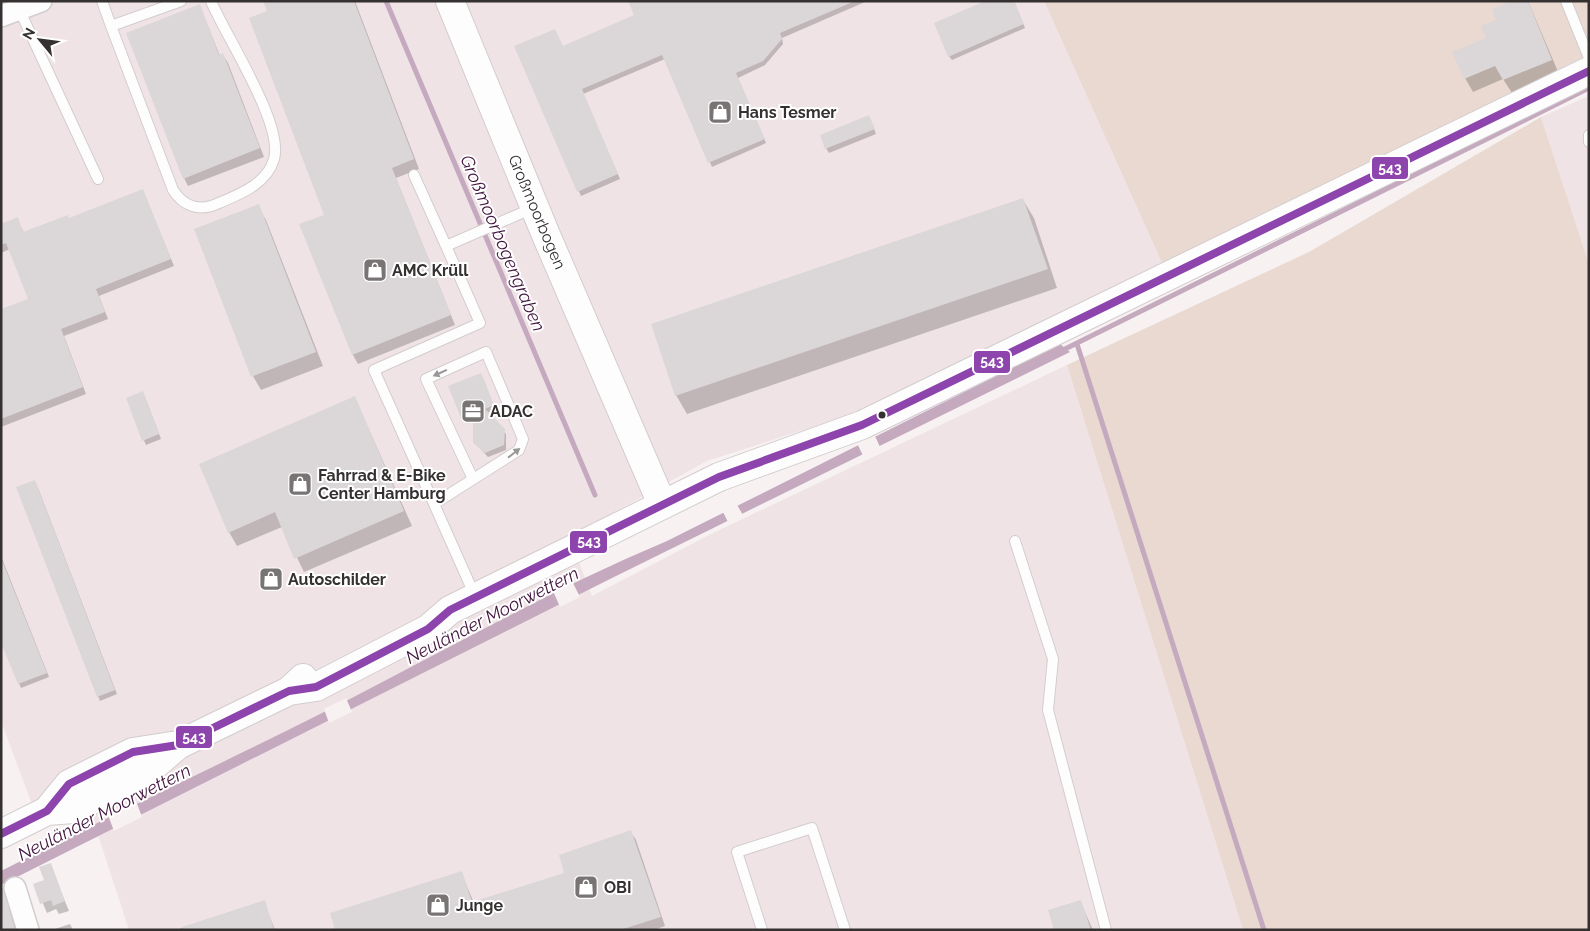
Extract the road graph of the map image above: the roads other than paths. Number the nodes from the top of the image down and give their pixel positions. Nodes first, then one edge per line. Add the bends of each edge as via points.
1 (41, 1) edge
2 (102, 1) edge
3 (181, 1) edge
4 (211, 1) edge
5 (450, 1) edge
6 (1566, 1) edge
7 (10, 13) edge
8 (111, 26) junction
9 (1589, 58) edge
10 (1589, 70) edge
11 (1589, 135) edge
12 (1589, 142) edge
13 (414, 175) dead end
14 (98, 179) dead end
15 (534, 207) junction
16 (446, 246) junction
17 (473, 479) junction
18 (434, 504) junction
19 (662, 504) junction
20 (1015, 541) dead end
21 (476, 597) junction
22 (450, 610) junction
23 (339, 656) junction
24 (327, 681) junction
25 (290, 691) junction
26 (178, 745) junction
27 (47, 811) junction
28 (1, 834) edge
29 (15, 888) dead end
30 (28, 930) edge
31 (762, 930) edge
32 (845, 930) edge
33 (1106, 930) edge

1 - 7 street
2 - 8 lane
3 - 8 lane
4 - 8 lane via 268,116 276,145 274,161 250,189 211,207 196,208 185,204 173,190
5 - 15 main road, Großmoorbogen
6 - 9 lane
7 - 14 lane
10 - 19 main road via 862,426 719,477
11 - 12 lane
13 - 16 lane
15 - 16 lane
15 - 19 main road, Großmoorbogen
16 - 18 lane via 480,324 374,370
17 -> 17 lane via 519,450 524,439 486,352 426,379
17 - 18 lane
18 - 21 lane
19 - 21 main road
20 - 33 lane via 1053,659 1048,710
21 - 22 main road
22 - 23 main road via 421,615
22 - 24 main road via 428,629
23 - 24 main road
23 - 25 main road via 310,671
24 - 25 main road via 316,687
25 - 26 main road
26 - 27 main road via 143,775 73,809
26 - 27 main road via 132,752 69,784
27 - 28 main road
29 - 30 street
31 - 32 lane via 737,852 812,828

